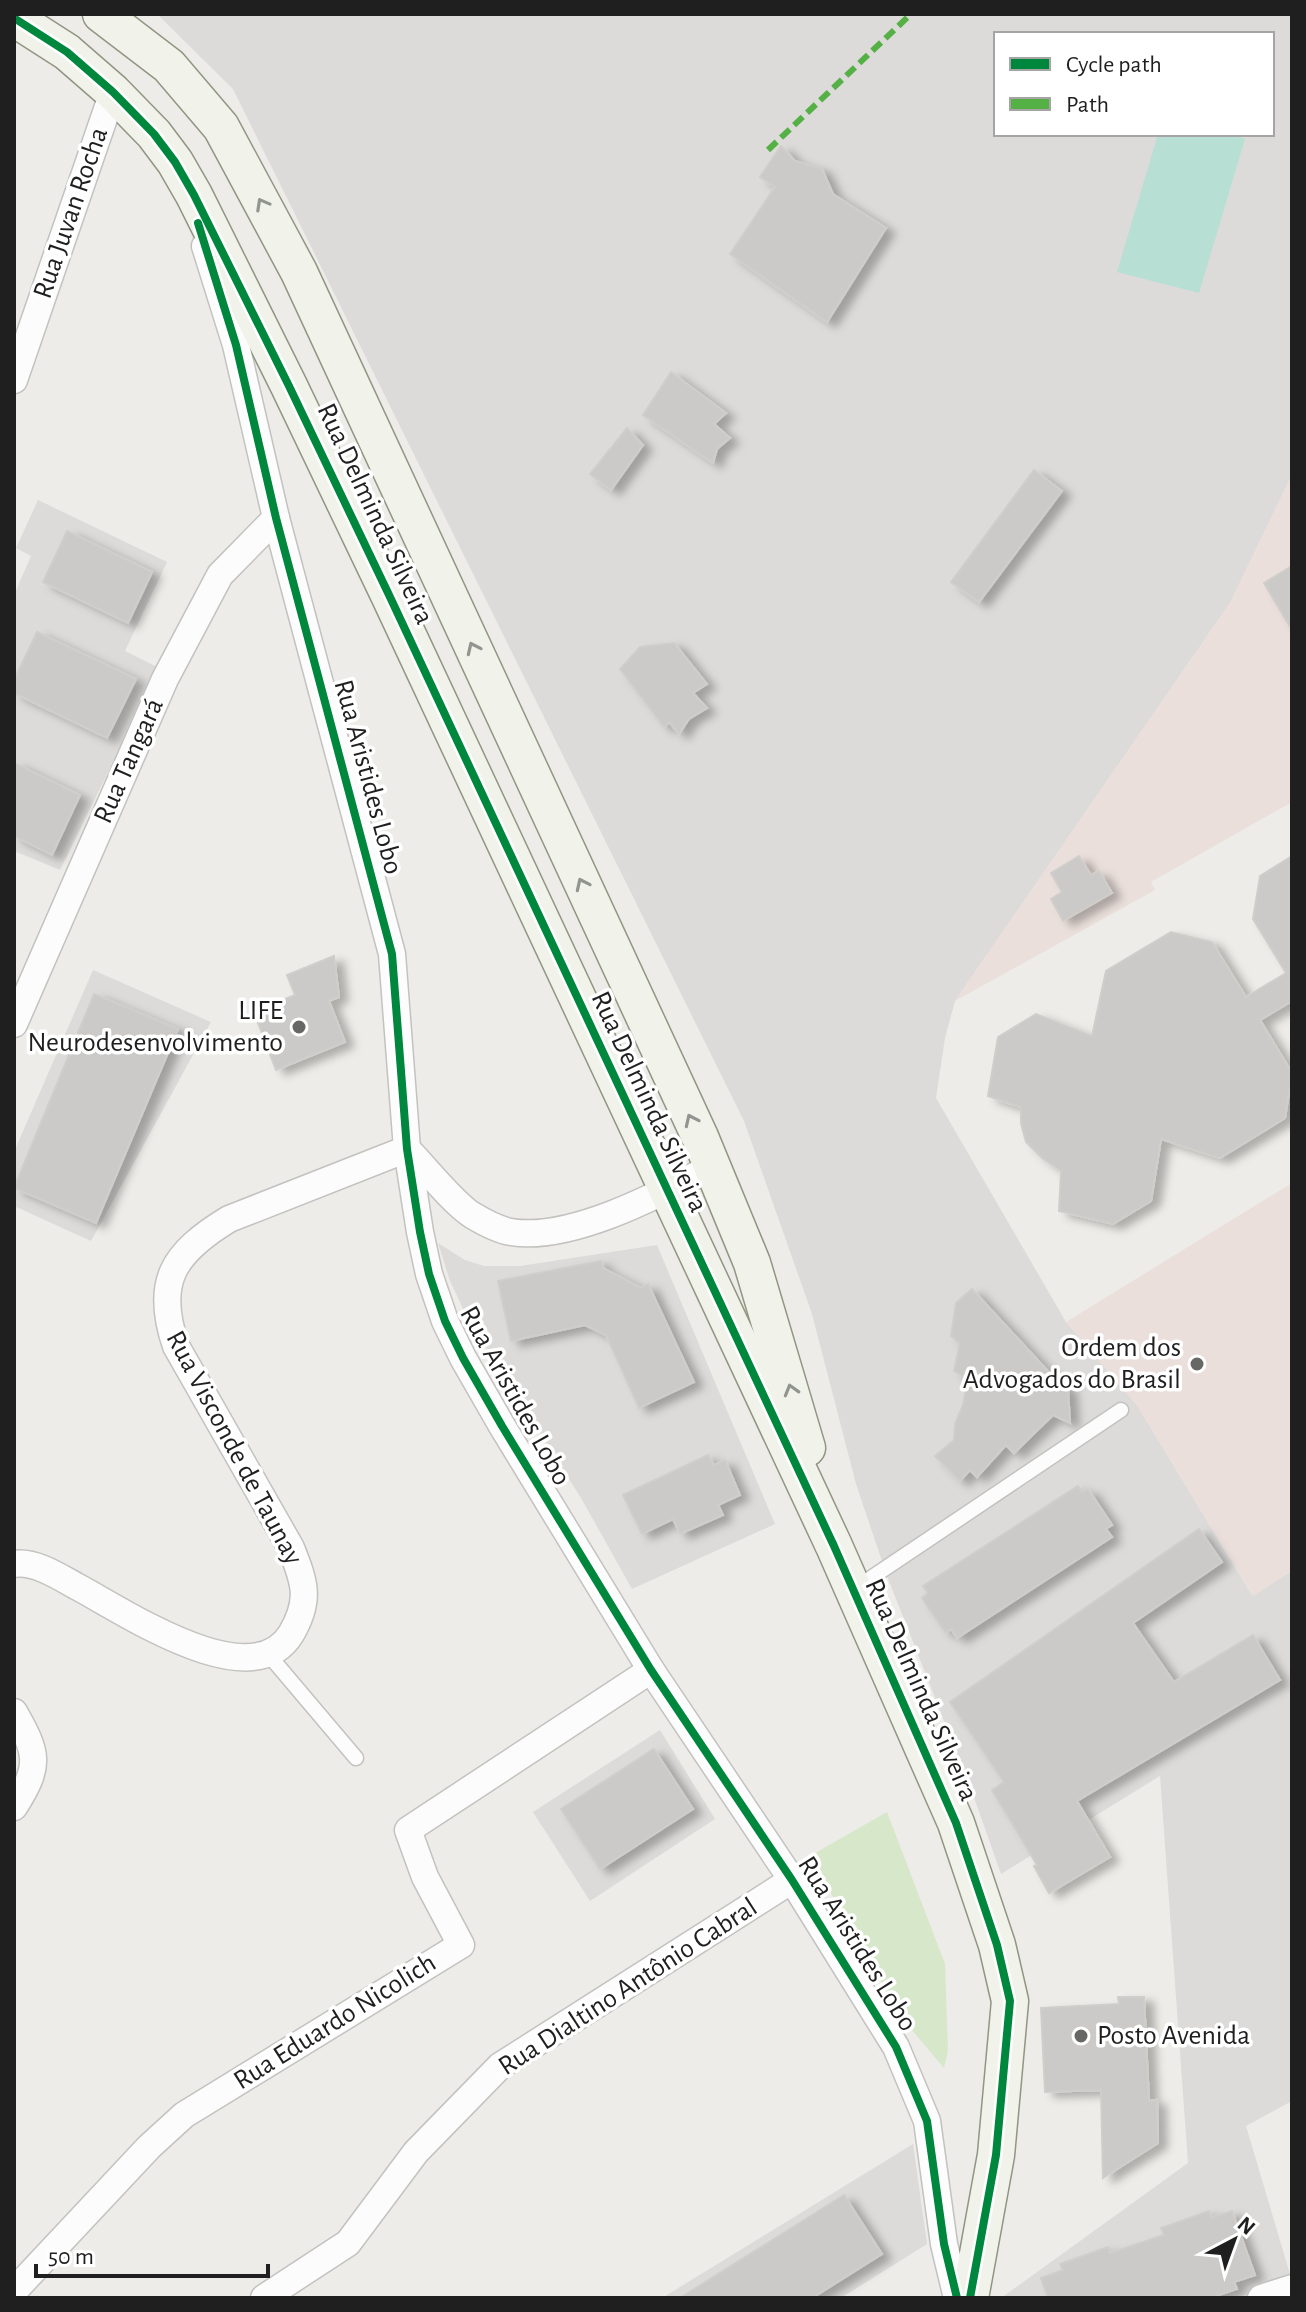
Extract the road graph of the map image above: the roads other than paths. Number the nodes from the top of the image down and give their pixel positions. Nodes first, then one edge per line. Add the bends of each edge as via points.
1 (101, 14) edge
2 (14, 18) edge
3 (113, 92) junction
4 (194, 195) junction
5 (14, 380) edge
6 (276, 518) junction
7 (14, 1024) edge
8 (407, 1149) junction
9 (712, 1167) junction
10 (666, 1191) junction
11 (1121, 1410) dead end
12 (834, 1546) junction
13 (14, 1564) edge
14 (853, 1590) junction
15 (268, 1654) junction
16 (651, 1670) junction
17 (14, 1712) edge
18 (356, 1758) dead end
19 (14, 1807) edge
20 (792, 1880) junction
21 (1292, 2288) edge
22 (14, 2291) edge
23 (264, 2298) edge
24 (957, 2298) edge
25 (970, 2298) edge
26 (1261, 2298) edge

9 -> 1 main road, Rua Delminda Silveira via 299,272 221,127 169,66
2 - 3 main road, Rua Delminda Silveira via 67,52
3 - 4 main road, Rua Delminda Silveira via 154,134
3 - 5 street, Rua Juvan Rocha
4 - 6 street, Rua Aristides Lobo via 193,209 236,345
4 - 10 main road, Rua Delminda Silveira via 390,597
6 - 7 street, Rua Tangará via 220,575 165,679
6 - 8 street, Rua Aristides Lobo via 392,954
8 - 10 street via 470,1214 508,1232 561,1231
8 - 15 street, Rua Visconde de Taunay via 229,1219 190,1248 175,1266 166,1290 167,1321 176,1346 291,1548 304,1581 303,1614 287,1640
8 - 16 street, Rua Aristides Lobo via 429,1274 445,1321
9 - 10 street
12 -> 9 main road, Rua Delminda Silveira via 768,1310
10 - 12 main road, Rua Delminda Silveira
11 - 14 lane
12 - 14 main road, Rua Delminda Silveira
13 - 15 street via 49,1572 193,1647 227,1657
14 - 25 main road, Rua Delminda Silveira via 956,1823 1010,2001 996,2155
15 - 18 lane
16 - 20 street, Rua Aristides Lobo
16 - 22 street, Rua Eduardo Nicolich via 408,1830 425,1877 461,1945 184,2115
17 - 19 street via 35,1762
20 - 23 street, Rua Dialtino Antônio Cabral via 500,2066 416,2152 348,2243
20 - 24 street, Rua Aristides Lobo via 896,2047 927,2121
21 - 26 street

